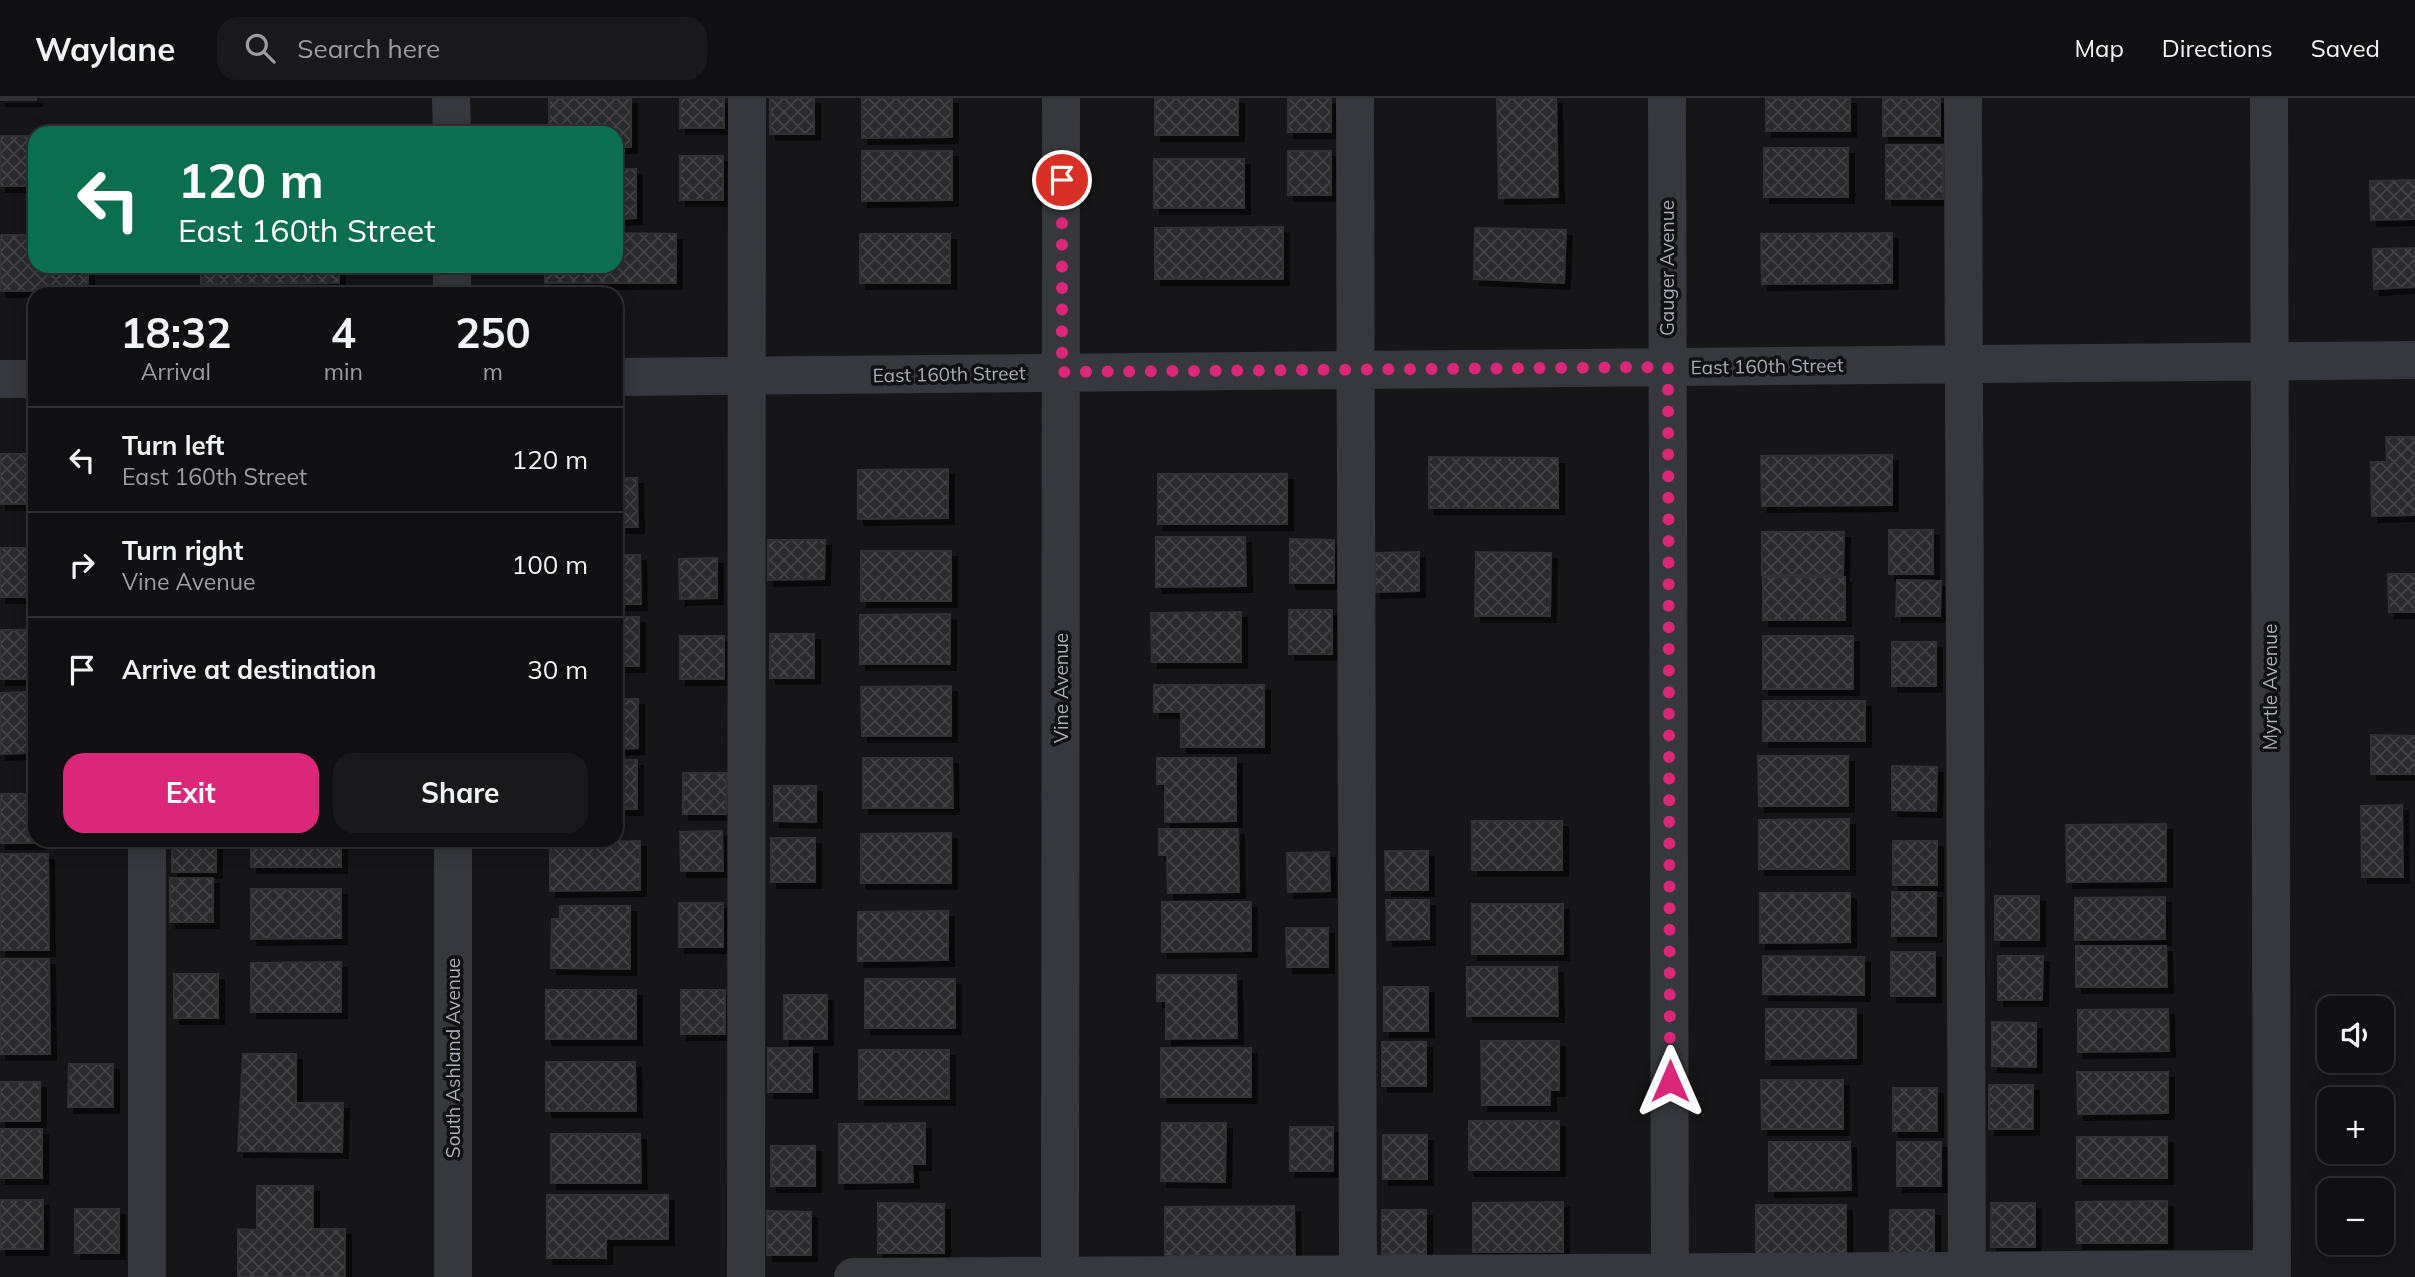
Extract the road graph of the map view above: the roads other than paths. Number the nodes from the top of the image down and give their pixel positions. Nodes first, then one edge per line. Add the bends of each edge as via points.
1 (452, 98) edge
2 (747, 98) edge
3 (1061, 98) edge
4 (1355, 98) edge
5 (1667, 98) edge
6 (1963, 98) edge
7 (2269, 98) edge
8 (452, 126) edge
9 (2415, 360) edge
10 (2270, 362) junction
11 (1963, 364) junction
12 (1668, 367) junction
13 (1355, 370) junction
14 (1062, 372) junction
15 (747, 376) junction
16 (623, 377) edge
17 (0, 379) edge
18 (28, 379) edge
19 (147, 847) edge
20 (453, 847) edge
21 (1967, 1271) junction
22 (2272, 1273) edge
23 (1059, 1275) edge
24 (1670, 1275) edge
25 (1358, 1276) edge
26 (147, 1277) edge
27 (453, 1277) edge
28 (746, 1277) edge
29 (853, 1277) edge

1 - 8 street
2 - 15 street
3 - 14 street, Vine Avenue
4 - 13 street
5 - 12 street, Gauger Avenue
6 - 11 street
7 - 10 street, Myrtle Avenue
9 - 10 street, East 160th Street
10 - 11 street, East 160th Street
10 - 22 street, Myrtle Avenue
11 - 12 street, East 160th Street
11 - 21 street
12 - 13 street, East 160th Street
12 - 24 street, Gauger Avenue
13 - 14 street, East 160th Street
13 - 25 street
14 - 15 street, East 160th Street
14 - 23 street, Vine Avenue
15 - 16 street, East 160th Street
15 - 28 street
17 - 18 street
19 - 26 street
20 - 27 street, South Ashland Avenue
21 - 22 street
21 - 24 street
23 - 25 street
23 - 29 street
24 - 25 street

